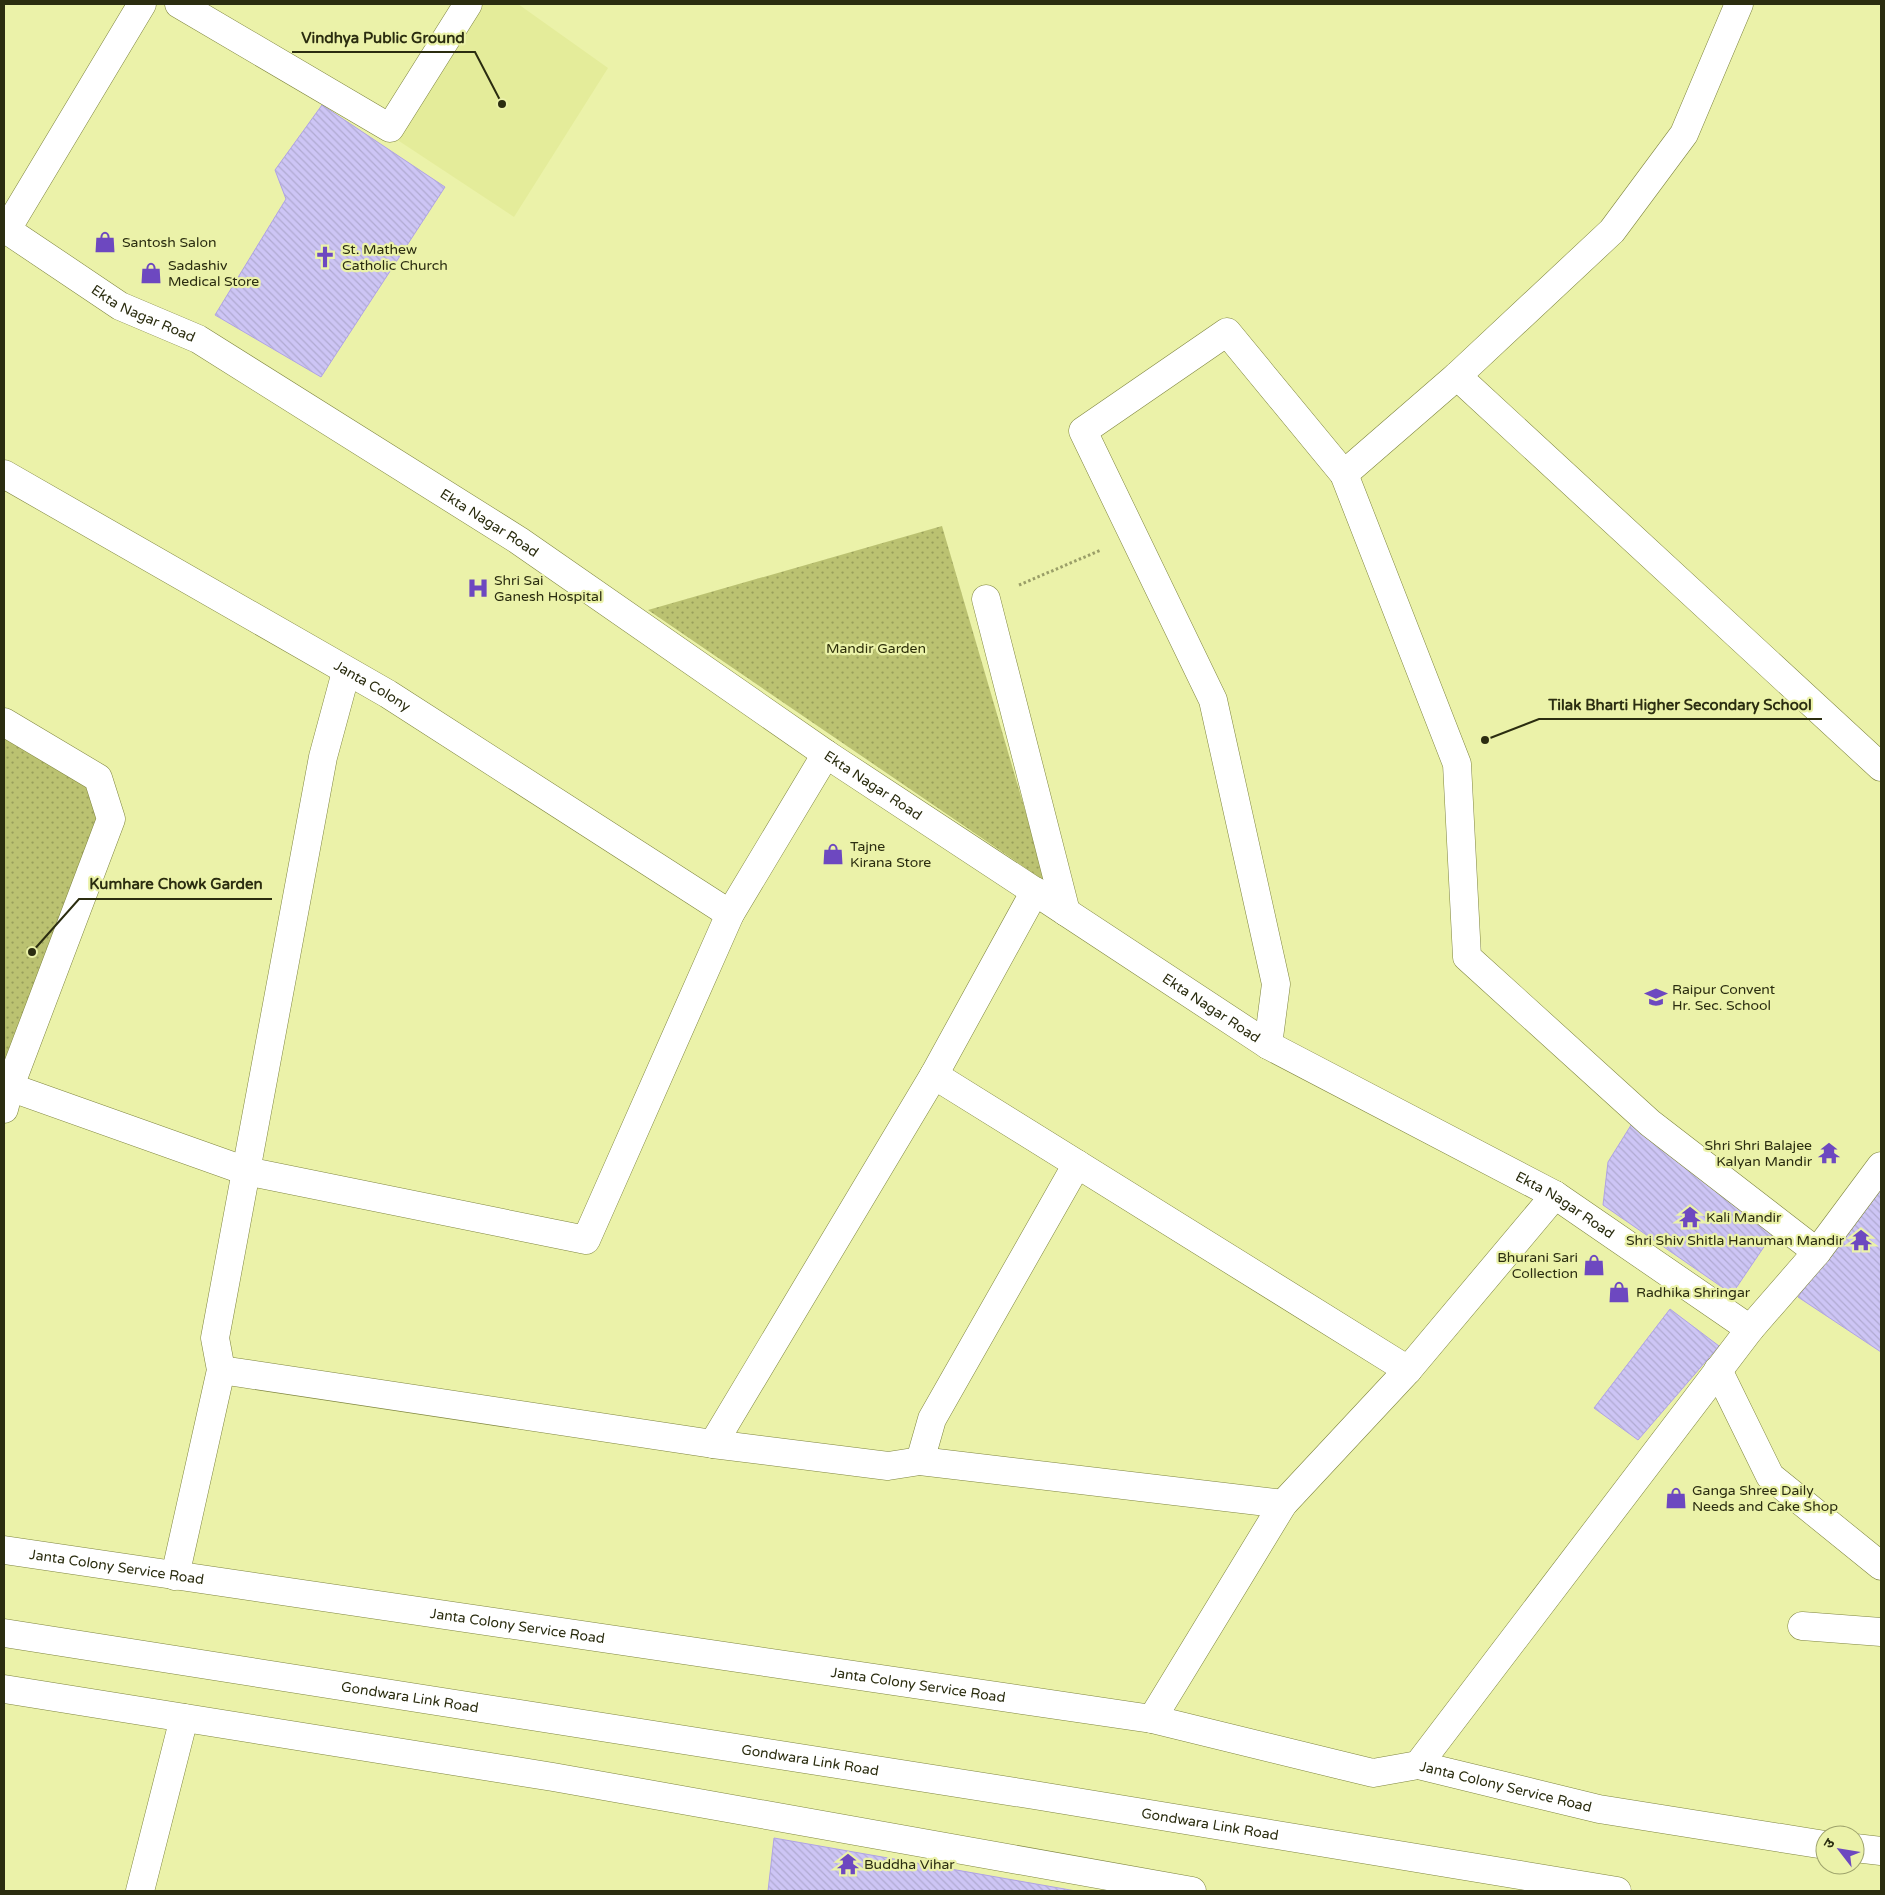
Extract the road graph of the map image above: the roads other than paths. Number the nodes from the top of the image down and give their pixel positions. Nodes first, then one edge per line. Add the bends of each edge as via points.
1 (142, 4) edge
2 (179, 4) edge
3 (468, 4) edge
4 (1739, 4) edge
5 (5, 229) edge
6 (1457, 376) junction
7 (4, 474) edge
8 (1344, 474) junction
9 (986, 599) road end
10 (346, 672) junction
11 (4, 722) edge
12 (826, 754) junction
13 (1881, 767) edge
14 (1035, 891) junction
15 (1066, 912) junction
16 (730, 914) junction
17 (1268, 1045) junction
18 (934, 1075) junction
19 (6, 1093) edge
20 (1077, 1164) junction
21 (1881, 1166) edge
22 (246, 1171) junction
23 (1555, 1195) junction
24 (1817, 1252) junction
25 (1750, 1329) junction
26 (221, 1370) junction
27 (1408, 1370) junction
28 (1718, 1370) junction
29 (713, 1444) junction
30 (920, 1461) junction
31 (1283, 1504) junction
32 (4, 1550) edge
33 (1881, 1566) edge
34 (175, 1576) junction
35 (1802, 1626) dead end
36 (1881, 1632) edge
37 (4, 1633) edge
38 (4, 1690) edge
39 (184, 1718) junction
40 (1152, 1719) junction
41 (1418, 1765) junction
42 (1815, 1843) edge
43 (1865, 1849) edge
44 (1881, 1851) edge
45 (140, 1891) edge
46 (1192, 1891) edge
47 (1617, 1891) edge

1 - 5 street
2 - 3 street via 390,128
4 - 6 street via 1684,134 1612,231
5 - 12 street, Ekta Nagar Road via 120,306 198,339 510,535
6 - 8 street
6 - 13 street
7 - 10 street, Janta Colony
8 - 17 street via 1226,332 1083,431 1213,700 1276,984
8 - 24 street via 1457,764 1467,957 1650,1123
9 - 15 street
10 - 16 street, Janta Colony via 388,694
10 - 22 street via 324,757
11 - 19 street via 98,778 111,818
12 - 14 street, Ekta Nagar Road
12 - 16 street
14 - 15 street, Ekta Nagar Road
14 - 18 street
15 - 17 street, Ekta Nagar Road
16 - 22 street via 586,1240
17 - 23 street, Ekta Nagar Road
18 - 20 street
18 - 29 street
19 - 22 street
20 - 27 street
20 - 30 street via 932,1419
21 - 24 street
22 - 26 street via 215,1338
23 - 25 street, Ekta Nagar Road
23 - 27 street
24 - 25 street
25 - 28 street
26 - 29 street
26 - 34 street
27 - 31 street
28 - 33 street via 1770,1476
28 - 41 street
29 - 30 street via 888,1466
30 - 31 street
31 - 40 street
32 - 34 street, Janta Colony Service Road
34 - 40 street, Janta Colony Service Road
35 - 36 street
37 - 47 street, Gondwara Link Road via 1034,1795
38 - 39 street
39 - 45 street
39 - 46 street via 553,1777
40 - 41 street, Janta Colony Service Road via 1374,1773
41 - 42 street, Janta Colony Service Road via 1599,1809
43 - 44 street

